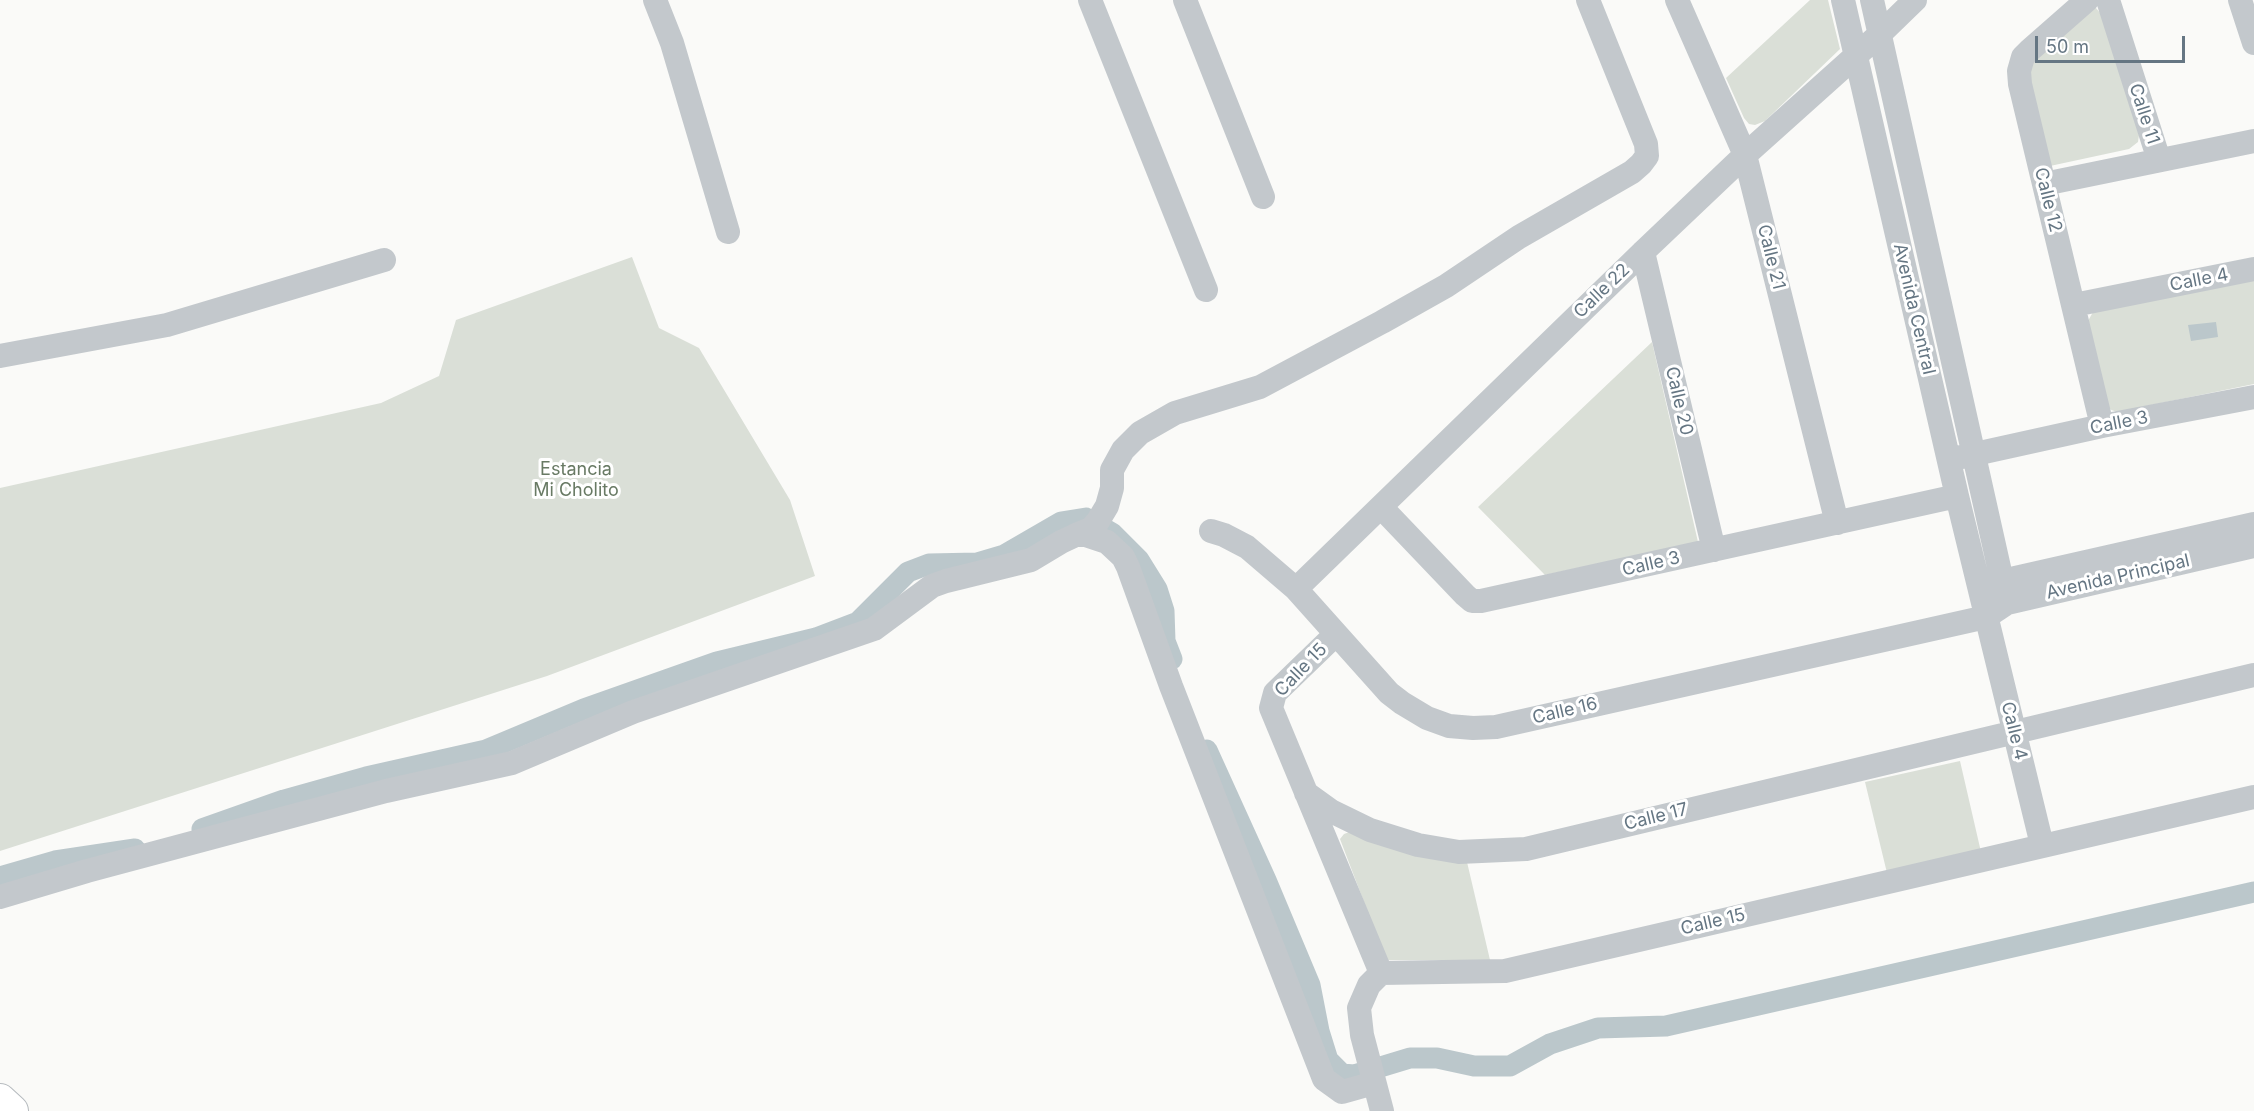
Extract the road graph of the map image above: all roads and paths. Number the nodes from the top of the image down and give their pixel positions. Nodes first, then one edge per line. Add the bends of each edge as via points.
1 (655, 0) edge
2 (1090, 0) edge
3 (1185, 0) edge
4 (1588, 0) edge
5 (1677, 0) edge
6 (1843, 0) edge
7 (1872, 0) edge
8 (1915, 0) edge
9 (2088, 0) edge
10 (2108, 0) edge
11 (2240, 0) edge
12 (1880, 34) junction
13 (2254, 43) edge
14 (1856, 56) junction
15 (2254, 141) edge
16 (1745, 155) junction
17 (2159, 160) junction
18 (2044, 184) junction
19 (1263, 197) dead end
20 (728, 232) dead end
21 (1643, 252) junction
22 (384, 260) dead end
23 (2254, 268) edge
24 (1206, 290) dead end
25 (2074, 305) junction
26 (0, 356) edge
27 (2254, 397) edge
28 (2102, 426) junction
29 (1973, 454) junction
30 (1949, 459) junction
31 (1957, 496) junction
32 (1381, 507) junction
33 (1837, 523) junction
34 (2254, 524) edge
35 (1088, 529) junction
36 (1211, 531) dead end
37 (2254, 546) edge
38 (1714, 550) junction
39 (1296, 589) junction
40 (2005, 592) junction
41 (1986, 617) junction
42 (1336, 634) junction
43 (2254, 675) edge
44 (2015, 731) junction
45 (1305, 791) junction
46 (2254, 797) edge
47 (2042, 845) junction
48 (0, 897) edge
49 (1381, 973) junction
50 (1372, 1076) junction
51 (0, 1100) edge
52 (12, 1111) edge
53 (1382, 1111) edge

1 - 20 street via 672,42
2 - 24 street
3 - 19 street
4 - 35 street via 1646,144 1647,156 1641,164 1382,322 1260,387 1175,413 1140,433 1123,450 1112,471 1107,506
5 - 16 street, Calle 21
6 - 14 street, Avenida Central
7 - 12 street, Avenida Central
8 - 12 street, Calle 22
9 - 18 street, Calle 12 via 2030,50 2020,64 2020,84
10 - 17 street, Calle 11
11 - 13 street
12 - 14 street, Calle 22
12 - 29 street, Avenida Central
14 - 16 street, Calle 22
14 - 30 street, Avenida Central
15 - 17 street
16 - 21 street, Calle 22
16 - 33 street, Calle 21
17 - 18 street
18 - 25 street, Calle 12
21 - 32 street, Calle 22
21 - 38 street, Calle 20
22 - 26 street via 167,325
23 - 25 street, Calle 4
25 - 28 street, Calle 12
27 - 28 street, Calle 3
28 - 29 street, Calle 3
29 - 30 street, Calle 3
29 - 40 street, Avenida Central
30 - 31 street, Avenida Central
31 - 33 street, Calle 3
31 - 41 street, Avenida Central
32 - 38 street, Calle 3 via 1472,600 1488,601
32 - 39 street, Calle 22
33 - 38 street, Calle 3
34 - 40 street, Avenida Principal
35 - 48 street via 1031,560 932,586 874,629 633,712 512,763 386,790
35 - 50 street via 1123,557 1128,567 1324,1079 1342,1092
36 - 39 street, Calle 16 via 1247,547
37 - 40 street, Avenida Principal
39 - 42 street, Calle 16
40 - 41 street, Avenida Principal
41 - 42 street, Calle 16 via 1496,727 1473,728 1449,726 1412,710 1389,693
41 - 44 street, Calle 4
42 - 45 street, Calle 15 via 1282,685 1271,703 1272,714
43 - 44 street, Calle 17
44 - 45 street, Calle 17 via 1507,851 1440,850 1393,838 1331,811
44 - 47 street, Calle 4
45 - 49 street, Calle 15
46 - 47 street, Calle 15
47 - 49 street, Calle 15 via 1505,971
49 - 50 street via 1369,985 1359,1008
50 - 53 street
51 - 52 main road

